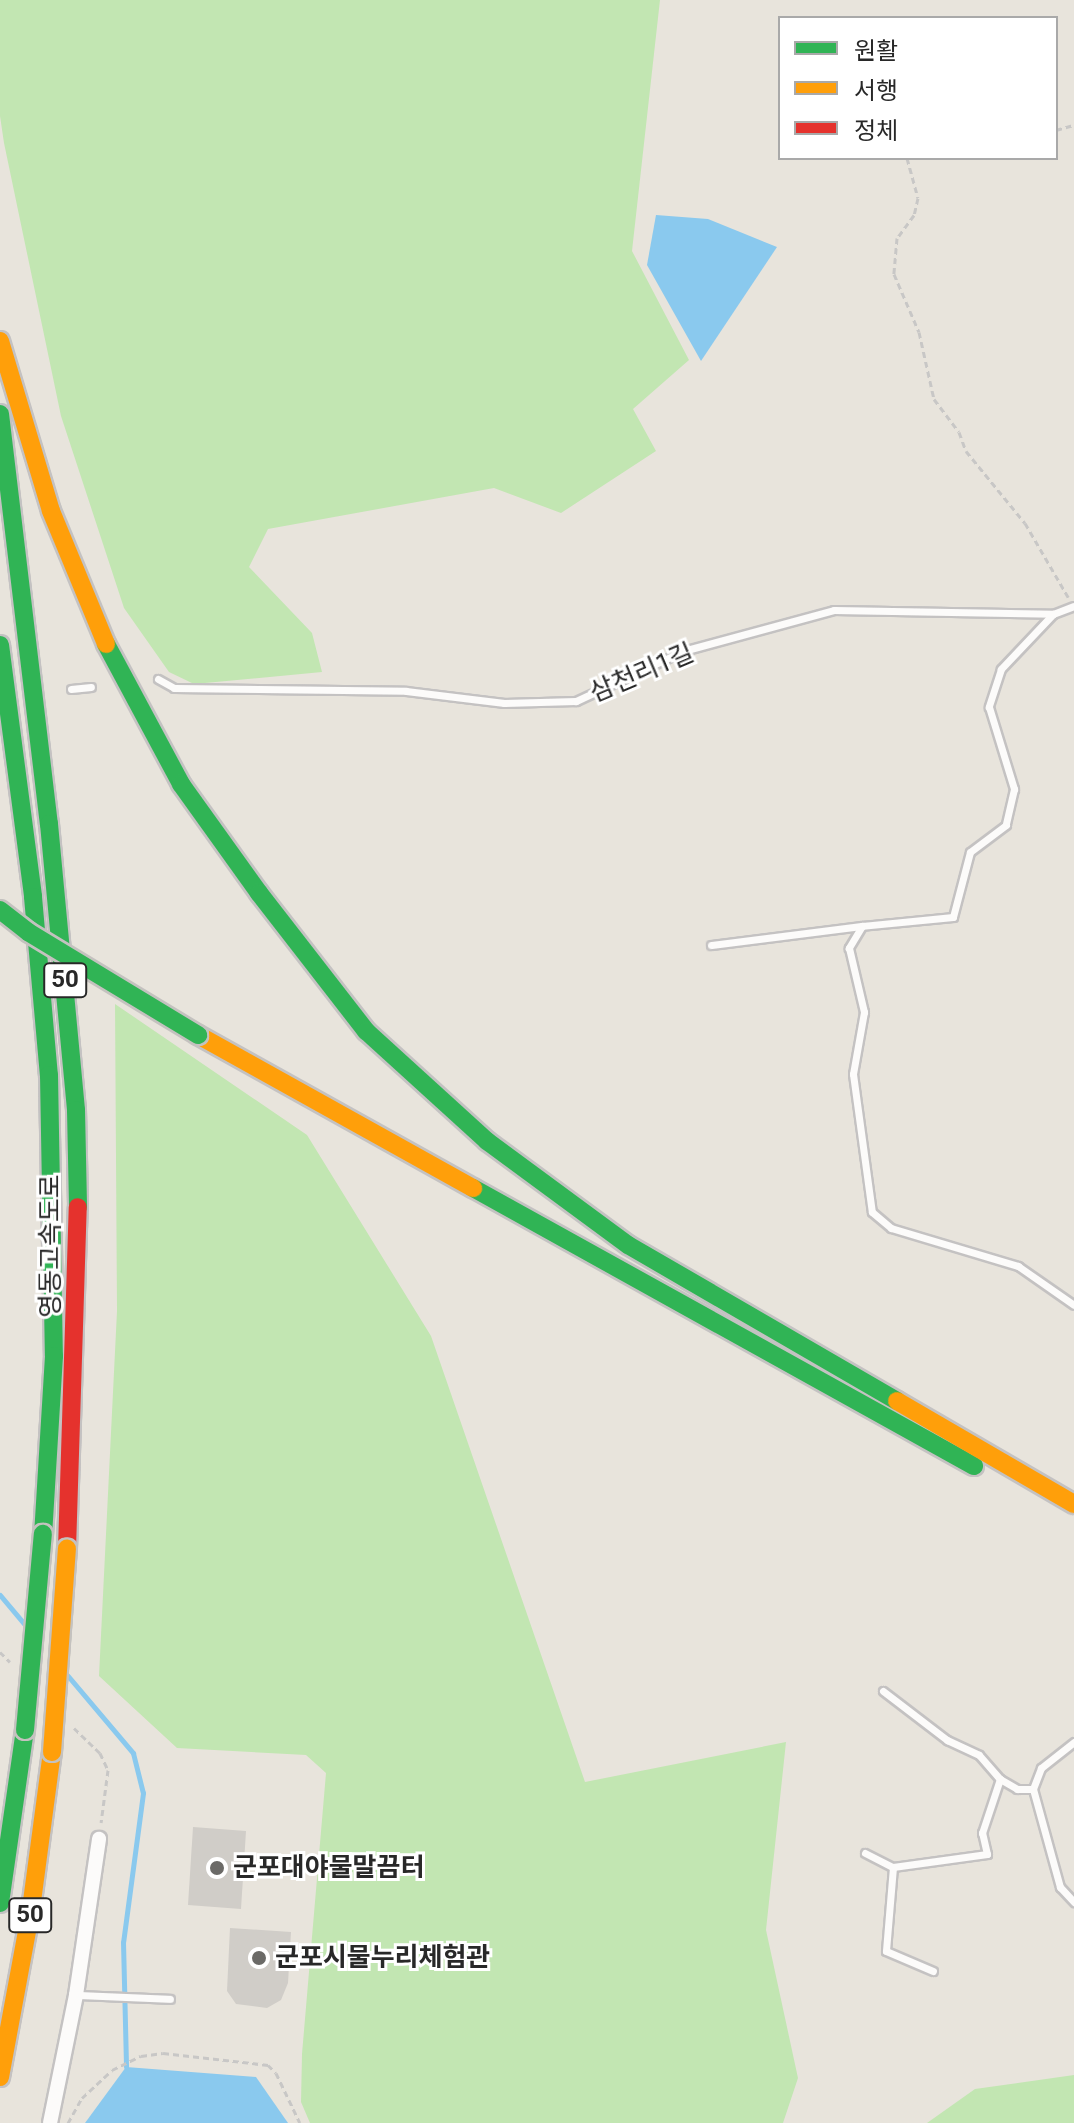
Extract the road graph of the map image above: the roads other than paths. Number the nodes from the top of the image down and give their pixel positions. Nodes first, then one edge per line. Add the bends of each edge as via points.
1 (0, 341) edge
2 (0, 414) edge
3 (1074, 606) edge
4 (1053, 614) junction
5 (0, 645) edge
6 (158, 679) dead end
7 (91, 687) dead end
8 (71, 689) dead end
9 (0, 910) edge
10 (862, 926) junction
11 (711, 945) dead end
12 (1074, 1305) edge
13 (1074, 1504) edge
14 (1074, 1523) edge
15 (883, 1691) dead end
16 (1074, 1742) edge
17 (1000, 1779) junction
18 (1033, 1789) junction
19 (99, 1839) dead end
20 (865, 1853) dead end
21 (893, 1867) junction
22 (1074, 1902) edge
23 (0, 1903) edge
24 (933, 1971) dead end
25 (76, 1995) junction
26 (170, 1999) dead end
27 (0, 2077) edge
28 (50, 2123) edge

1 - 13 highway via 51,511 90,612 136,705 190,796 366,1031 487,1141 628,1245
2 - 27 highway, 영동고속도로 / 50, bridge via 49,824 76,1110 79,1247 67,1549 52,1752 31,1909
3 - 4 lane, 삼천리1길
4 - 6 lane, 삼천리1길 via 834,610 683,651 576,701 504,703 406,691 174,688
4 - 10 lane via 1001,669 989,707 1014,789 1006,825 970,852 953,917
5 - 23 highway, 영동고속도로 / 50, bridge via 33,897 49,1075 54,1356 25,1730
7 - 8 lane
9 - 14 highway, bridge via 198,1035 761,1344
10 - 11 lane
10 - 12 lane via 849,948 864,1012 853,1074 872,1212 891,1228 1018,1266
15 - 17 lane via 947,1740 979,1755
16 - 18 lane via 1041,1768
17 - 18 lane via 1017,1789
17 - 21 lane via 982,1833 987,1854
18 - 22 lane via 1060,1887
19 - 25 street
20 - 21 lane
21 - 24 lane via 886,1951
25 - 26 lane
25 - 28 street

